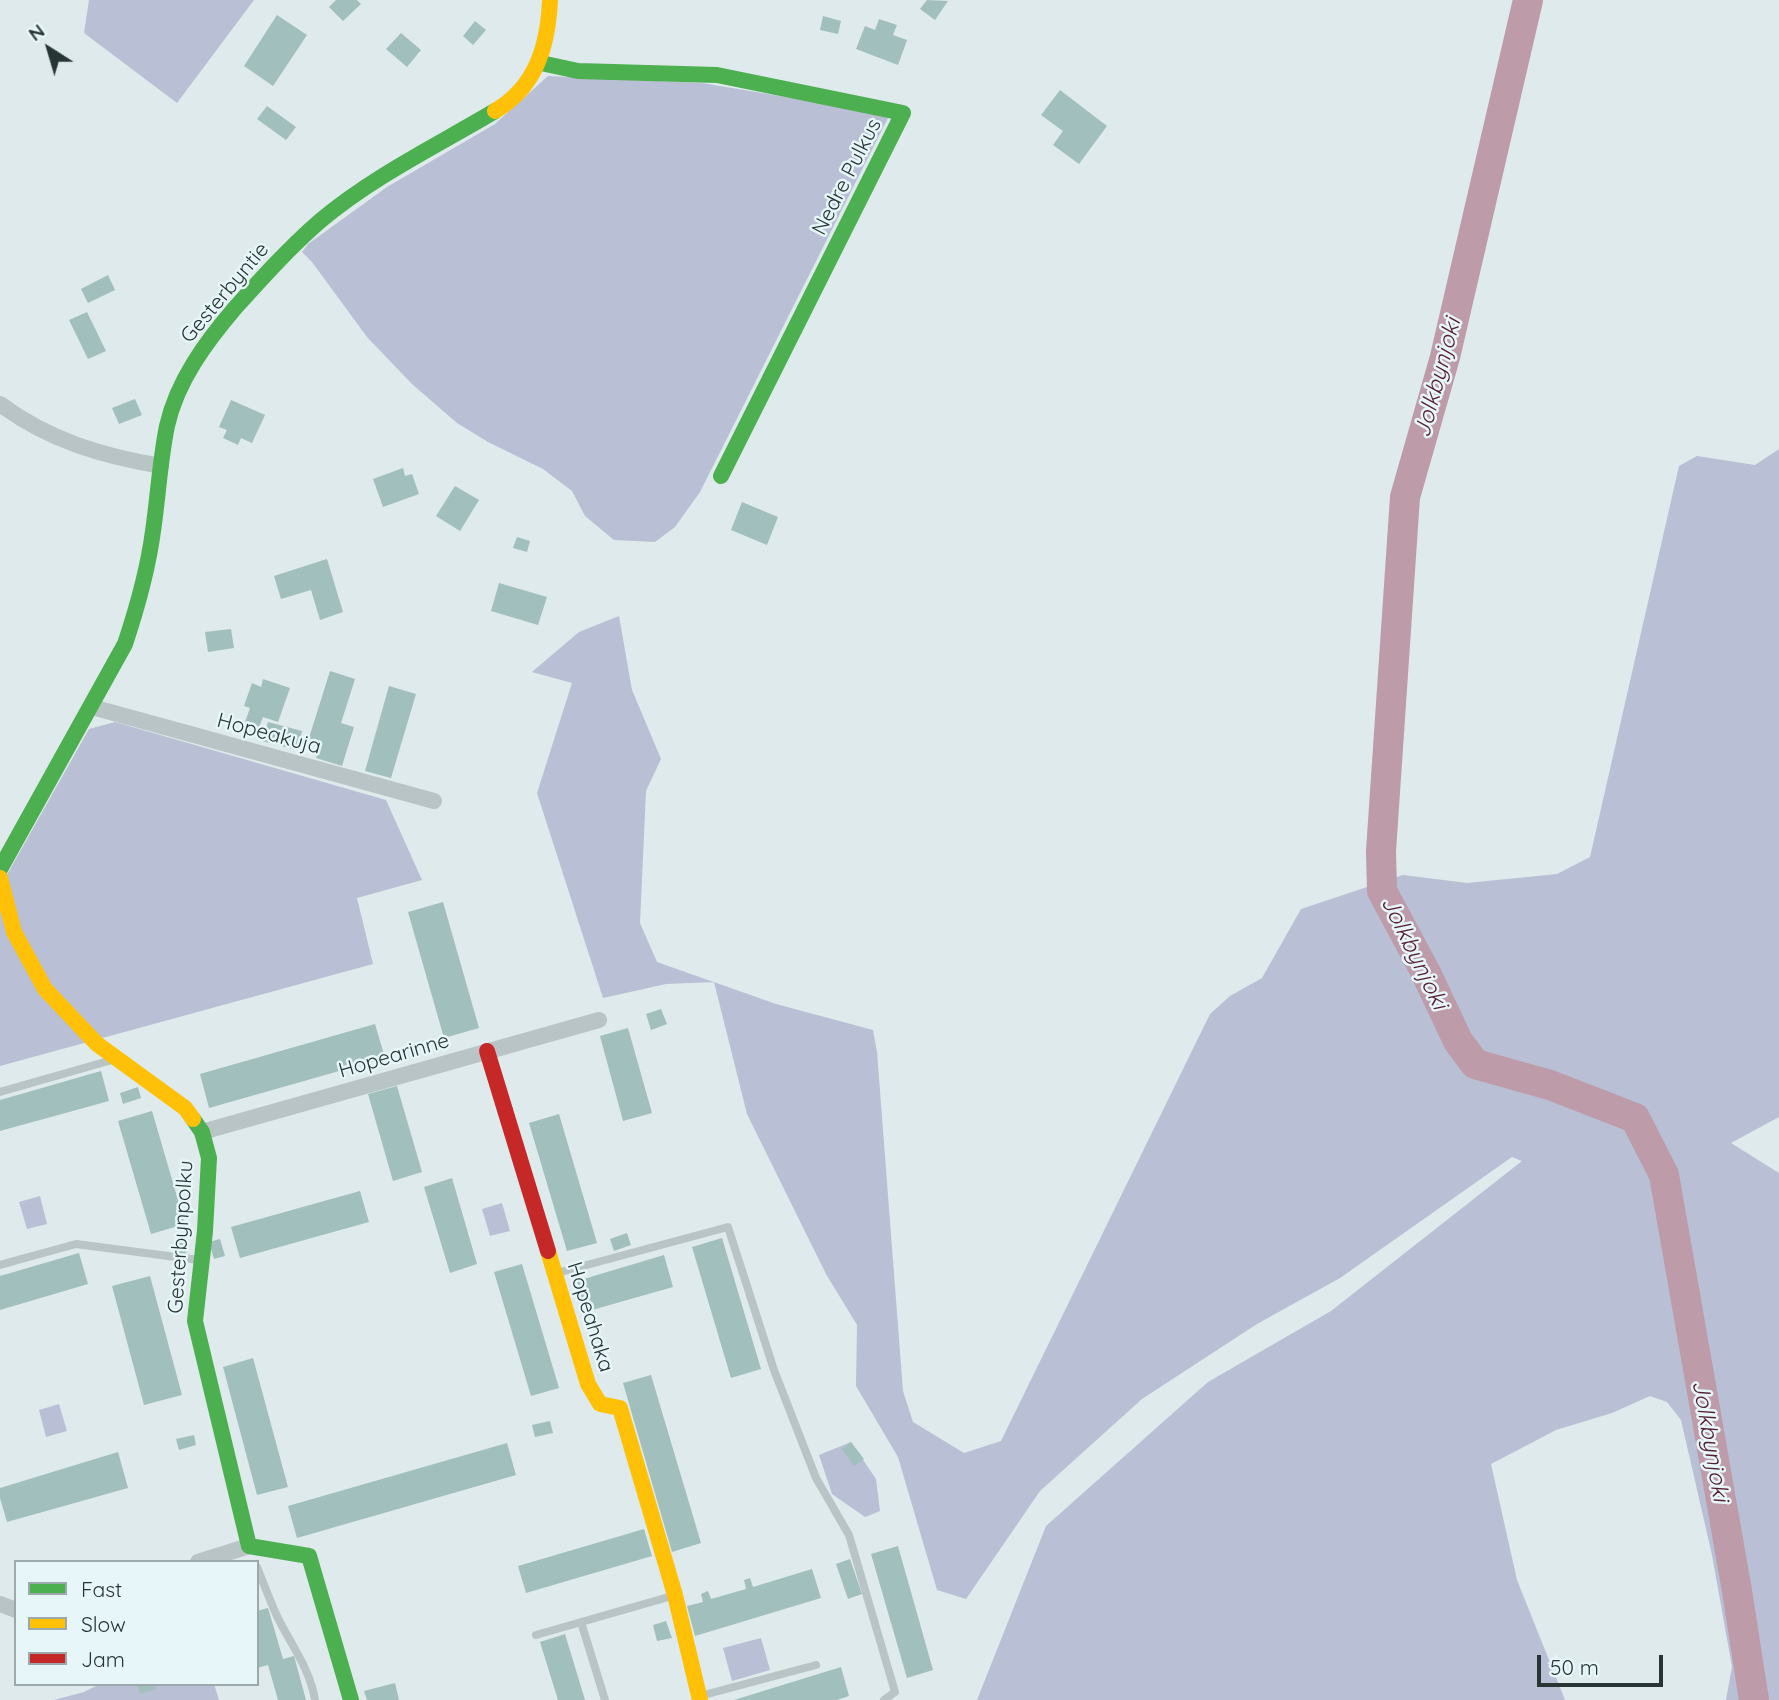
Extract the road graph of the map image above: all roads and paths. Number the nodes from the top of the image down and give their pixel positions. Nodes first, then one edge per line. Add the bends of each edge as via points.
1 (550, 0) edge
2 (541, 63) junction
3 (0, 404) edge
4 (161, 466) junction
5 (721, 476) dead end
6 (92, 707) junction
7 (434, 801) dead end
8 (0, 869) edge
9 (0, 878) edge
10 (599, 1020) dead end
11 (487, 1051) junction
12 (118, 1058) junction
13 (0, 1091) edge
14 (202, 1132) junction
15 (202, 1260) junction
16 (0, 1265) edge
17 (554, 1274) junction
18 (252, 1554) edge
19 (212, 1560) edge
20 (259, 1572) edge
21 (675, 1595) junction
22 (581, 1622) junction
23 (536, 1635) dead end
24 (816, 1665) dead end
25 (700, 1698) edge
26 (315, 1700) edge
27 (351, 1700) edge
28 (605, 1700) edge
29 (884, 1700) edge

1 - 2 street, Gesterbyntie
2 - 4 street, Gesterbyntie via 509,103 368,186 321,220 272,266 218,328 189,370 167,426
2 - 5 street, Nedre Pulkus via 578,71 718,75 903,113
3 - 4 street via 79,447
4 - 6 street, Gesterbyntie via 153,534 136,610 125,643
6 - 7 street, Hopeakuja
6 - 8 street, Gesterbyntie
9 - 12 street, Gesterbynpolku via 14,932 45,989 97,1044
10 - 11 street, Hopearinne
11 - 14 street, Hopearinne
11 - 17 street, Hopeahaka
12 - 13 lane
12 - 14 street, Gesterbynpolku via 186,1108
14 - 15 street, Gesterbynpolku via 209,1158
15 - 16 lane via 76,1244
15 - 18 street, Gesterbynpolku via 195,1321
17 - 21 street, Hopeahaka via 588,1384 600,1404 620,1408
17 - 29 lane via 728,1227 774,1370 816,1478 849,1535 895,1692
18 - 19 street
18 - 27 street via 309,1556
20 - 26 lane
21 - 22 lane
21 - 25 street, Hopeahaka
22 - 23 lane
22 - 28 lane
24 - 25 lane

